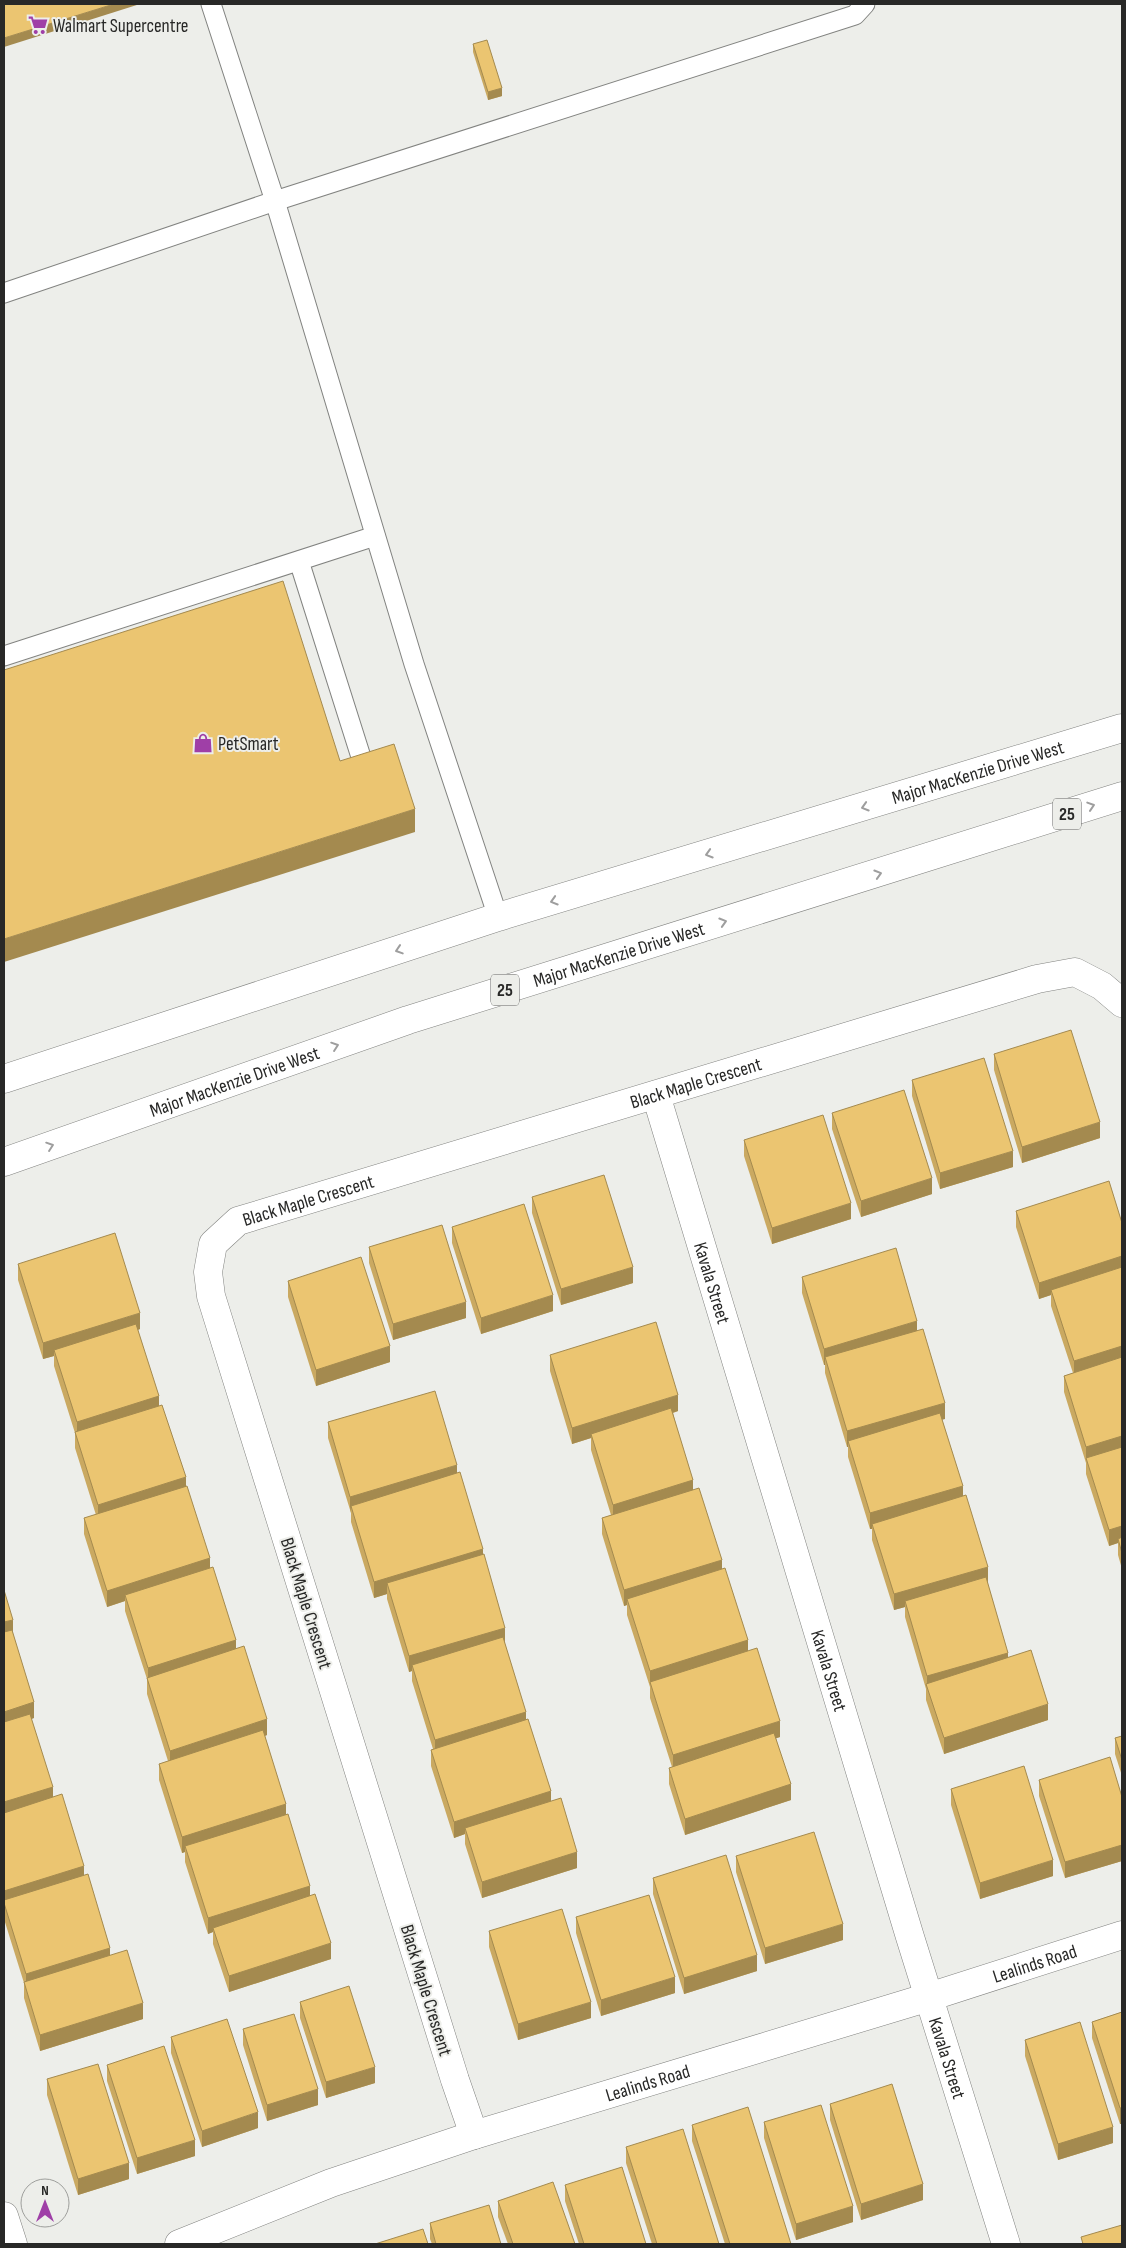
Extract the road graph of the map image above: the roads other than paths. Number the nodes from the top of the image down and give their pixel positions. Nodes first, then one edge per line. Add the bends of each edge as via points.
1 (211, 4) edge
2 (865, 4) edge
3 (275, 201) junction
4 (4, 293) edge
5 (375, 536) junction
6 (299, 561) junction
7 (4, 656) edge
8 (1122, 728) edge
9 (367, 776) edge
10 (1122, 796) edge
11 (498, 917) junction
12 (1122, 1003) edge
13 (4, 1079) edge
14 (656, 1095) junction
15 (4, 1162) edge
16 (1122, 1935) edge
17 (930, 1997) junction
18 (474, 2135) junction
19 (4, 2216) edge
20 (13, 2244) edge
21 (178, 2244) edge
22 (1006, 2244) edge

1 - 3 lane
2 - 3 lane via 855,15
3 - 4 lane
3 - 5 lane
5 - 6 lane
5 - 11 lane
6 - 7 lane
6 - 9 lane
8 -> 11 street, Major MacKenzie Drive West
15 -> 10 street, Major MacKenzie Drive West / 25 via 408,1020
11 -> 13 street, Major MacKenzie Drive West
12 - 14 street, Black Maple Crescent via 1102,986 1075,972 1038,979
14 - 17 street, Kavala Street
14 - 18 street, Black Maple Crescent via 238,1222 214,1244 208,1272 211,1296
16 - 17 street, Lealinds Road
17 - 18 street, Lealinds Road
17 - 22 street, Kavala Street
18 - 21 street, Lealinds Road via 331,2183
19 - 20 street

